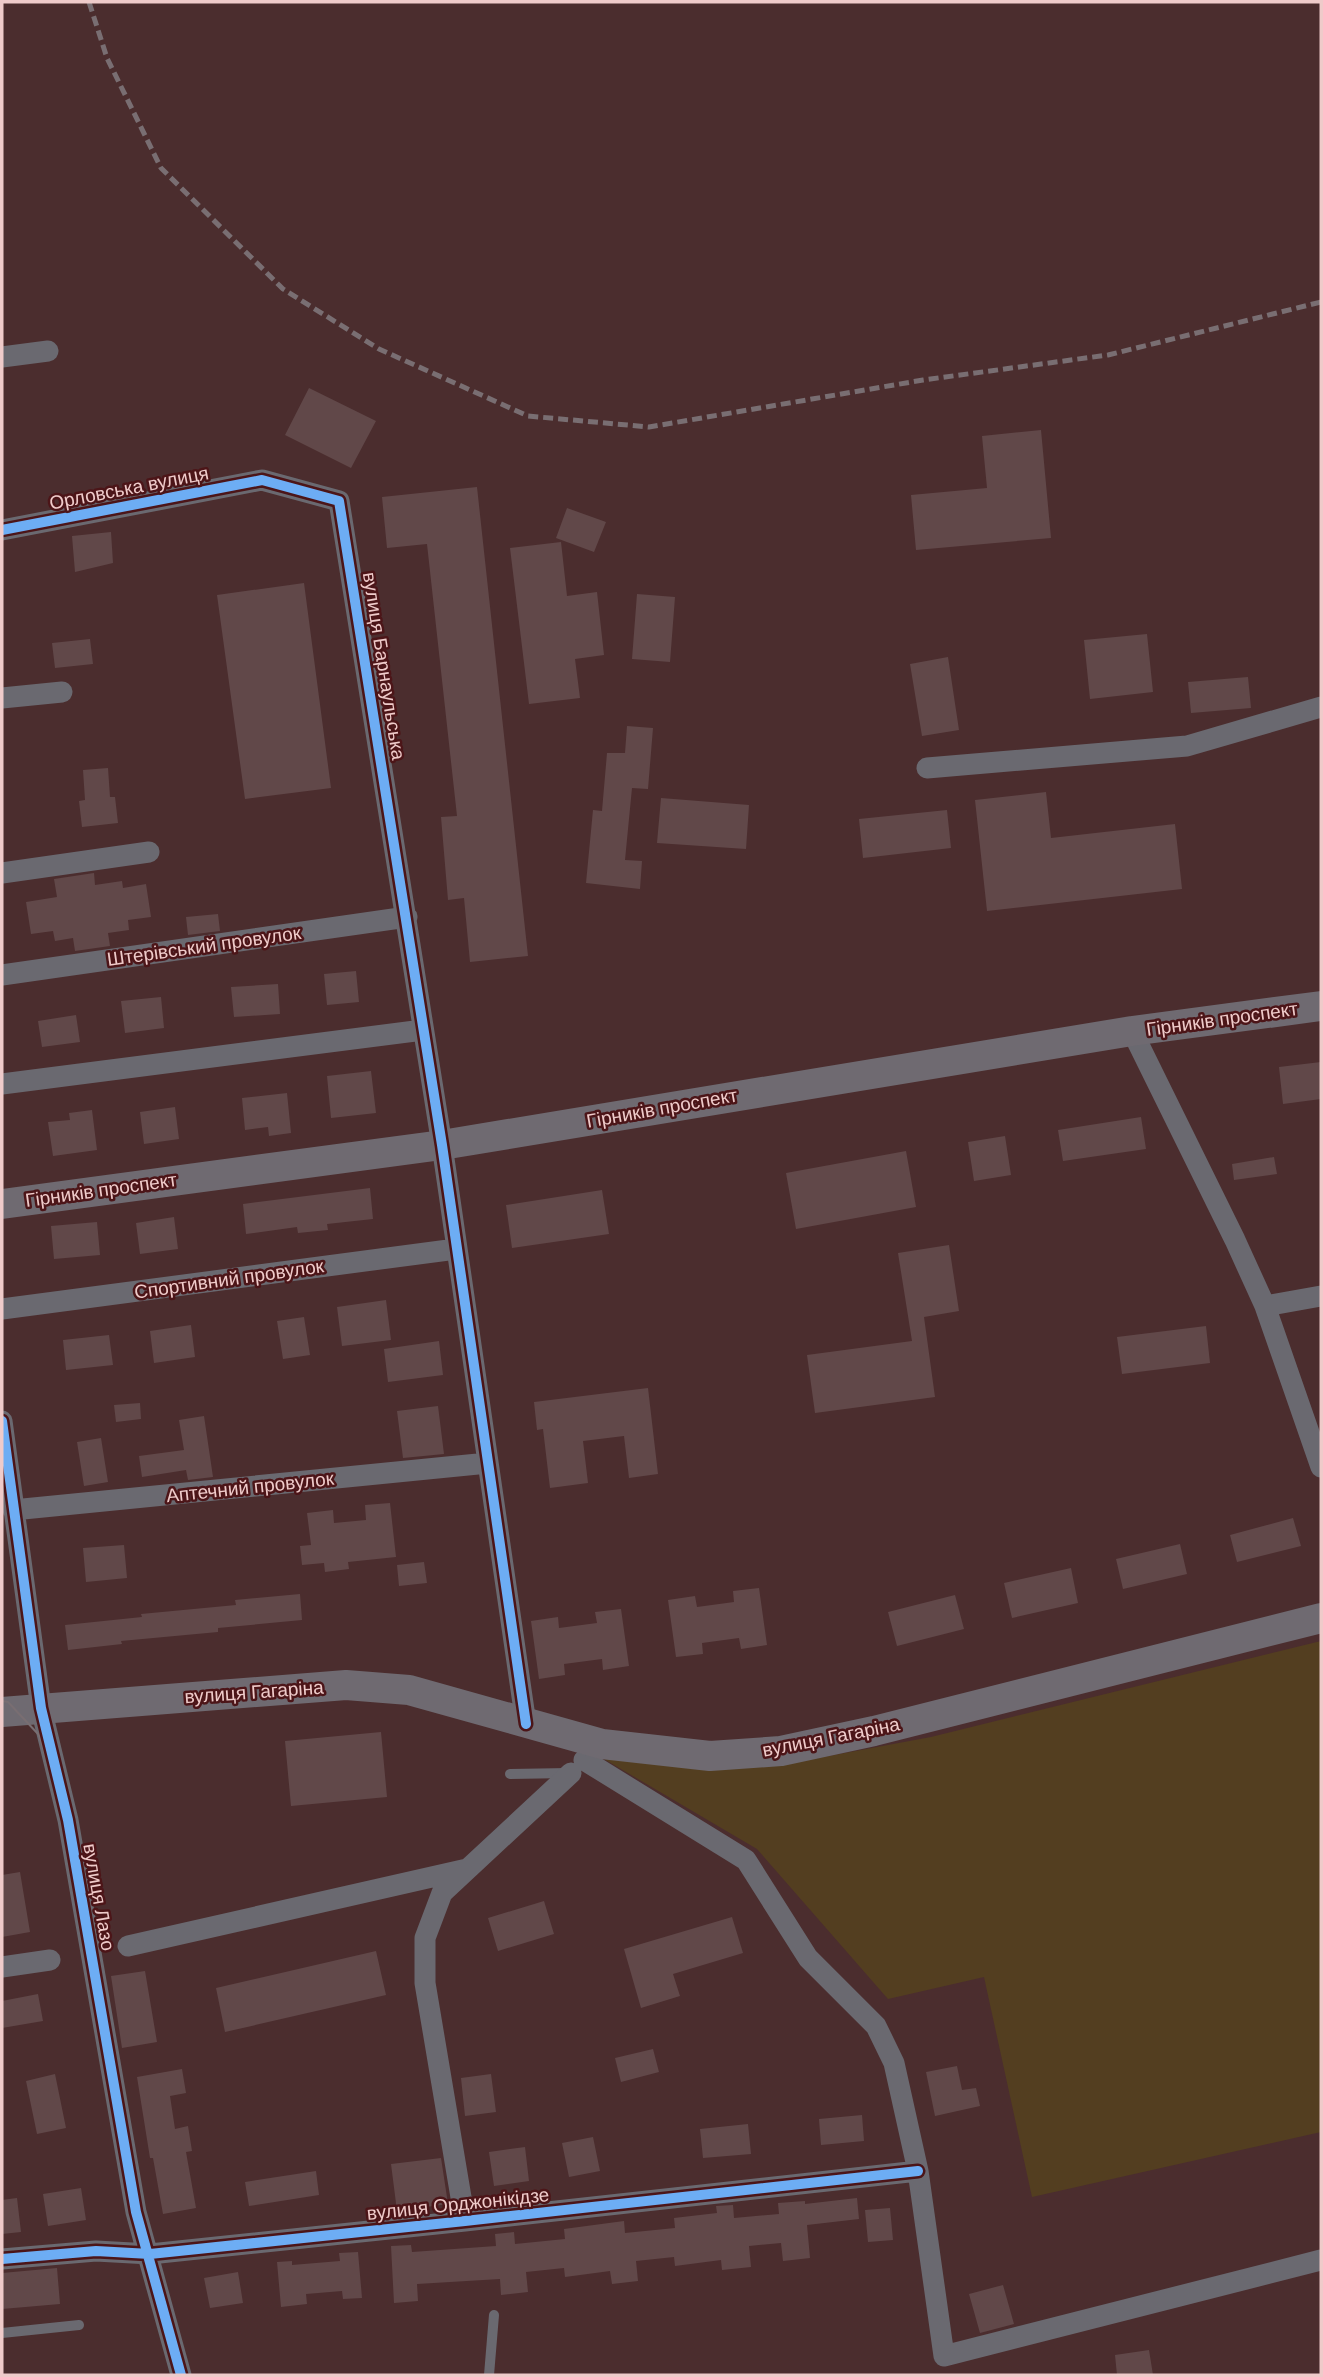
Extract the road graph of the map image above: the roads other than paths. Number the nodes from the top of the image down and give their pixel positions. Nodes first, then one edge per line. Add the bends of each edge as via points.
1 (48, 351) dead end
2 (2, 357) edge
3 (262, 480) joint
4 (2, 530) edge
5 (62, 692) dead end
6 (2, 698) edge
7 (1321, 706) edge
8 (927, 768) dead end
9 (149, 852) dead end
10 (2, 873) edge
11 (407, 916) junction
12 (2, 975) edge
13 (1321, 1006) edge
14 (424, 1030) junction
15 (1132, 1031) junction
16 (2, 1084) edge
17 (442, 1144) junction
18 (2, 1204) edge
19 (456, 1249) junction
20 (1321, 1296) edge
21 (1265, 1306) junction
22 (2, 1309) edge
23 (2, 1421) edge
24 (488, 1463) junction
25 (1321, 1467) edge
26 (13, 1510) junction
27 (1321, 1618) edge
28 (41, 1708) junction
29 (2, 1712) edge
30 (526, 1724) junction
31 (586, 1759) junction
32 (510, 1774) dead end
33 (469, 1868) junction
34 (128, 1946) dead end
35 (50, 1960) dead end
36 (2, 1967) edge
37 (918, 2171) junction
38 (465, 2221) junction
39 (150, 2254) junction
40 (2, 2259) edge
41 (1321, 2260) edge
42 (494, 2315) dead end
43 (79, 2325) dead end
44 (2, 2333) edge
45 (940, 2366) edge
46 (181, 2375) edge
47 (489, 2375) edge

1 - 2 street
3 - 4 street, Орловська вулиця
3 - 11 street, вулиця Барнаульська via 339,500
5 - 6 street
7 - 8 street via 1187,746
9 - 10 street
11 - 12 street, Штерівський провулок
11 - 14 street
13 - 15 main road, Гірників проспект
14 - 16 street
14 - 17 street
15 - 17 main road, Гірників проспект
15 - 21 street
17 - 18 main road, Гірників проспект
17 - 19 street
19 - 22 street, Спортивний провулок
19 - 24 street
20 - 21 street
21 - 25 street
23 - 26 street, вулиця Лазо
24 - 26 street, Аптечний провулок
24 - 30 street
26 - 28 street, вулиця Лазо
27 - 31 main road, вулиця Гагаріна via 781,1751
28 - 29 main road, вулиця Гагаріна
28 - 30 main road, вулиця Гагаріна via 346,1685 409,1690
28 - 39 street, вулиця Лазо via 68,1820 136,2212
30 - 31 main road, вулиця Гагаріна
31 - 32 lane
31 - 33 street
31 - 37 street via 746,1860 808,1958 876,2026 894,2063
33 - 34 street
33 - 38 street via 442,1894 425,1938 425,1983
35 - 36 street
37 - 38 street, вулиця Орджонікідзе
37 - 45 street
38 - 39 street, вулиця Орджонікідзе
39 - 40 street, вулиця Орджонікідзе via 96,2251
39 - 46 street, вулиця Лазо
41 - 45 street
42 - 47 lane
43 - 44 lane

